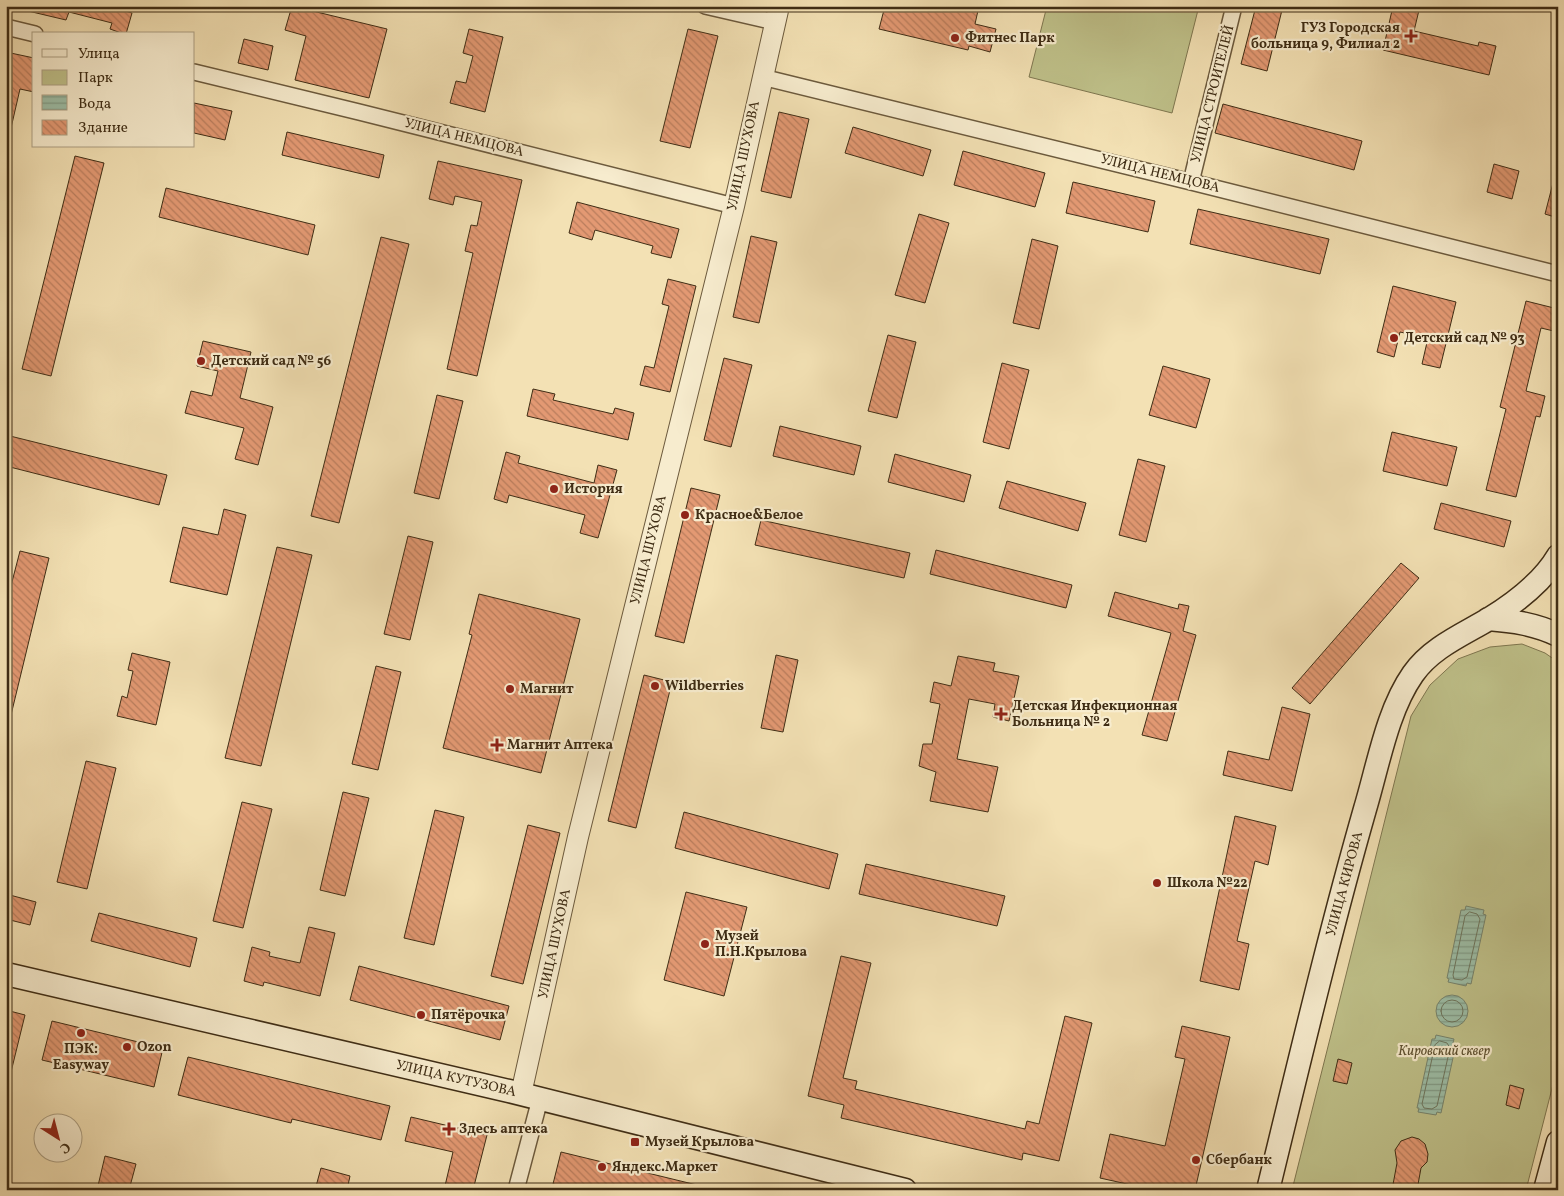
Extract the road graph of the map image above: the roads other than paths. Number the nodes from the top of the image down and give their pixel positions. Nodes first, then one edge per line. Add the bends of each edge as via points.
1 (704, 6) edge
2 (1234, 6) edge
3 (777, 14) edge
4 (6, 27) edge
5 (32, 33) edge
6 (195, 72) edge
7 (762, 77) junction
8 (1191, 182) junction
9 (734, 206) junction
10 (1558, 274) edge
11 (1558, 556) edge
12 (1488, 619) junction
13 (1558, 635) edge
14 (6, 974) edge
15 (530, 1096) junction
16 (1558, 1142) edge
17 (516, 1190) edge
18 (905, 1190) edge
19 (1268, 1190) edge
20 (1545, 1190) edge

1 - 3 street
2 - 8 street, УЛИЦА СТРОИТЕЛЕЙ
3 - 7 street, УЛИЦА ШУХОВА
4 - 5 street
6 - 9 street, УЛИЦА НЕМЦОВА
7 - 8 street, УЛИЦА НЕМЦОВА
7 - 9 street, УЛИЦА ШУХОВА
8 - 10 street, УЛИЦА НЕМЦОВА
9 - 15 street, УЛИЦА ШУХОВА via 578,837
11 - 12 main road, УЛИЦА КИРОВА via 1535,585
12 - 13 main road via 1515,621
12 - 19 main road, УЛИЦА КИРОВА via 1459,634 1414,672 1393,714 1356,840
14 - 15 main road, УЛИЦА КУТУЗОВА
15 - 17 street, УЛИЦА ШУХОВА
15 - 18 main road, УЛИЦА КУТУЗОВА
16 - 20 main road

